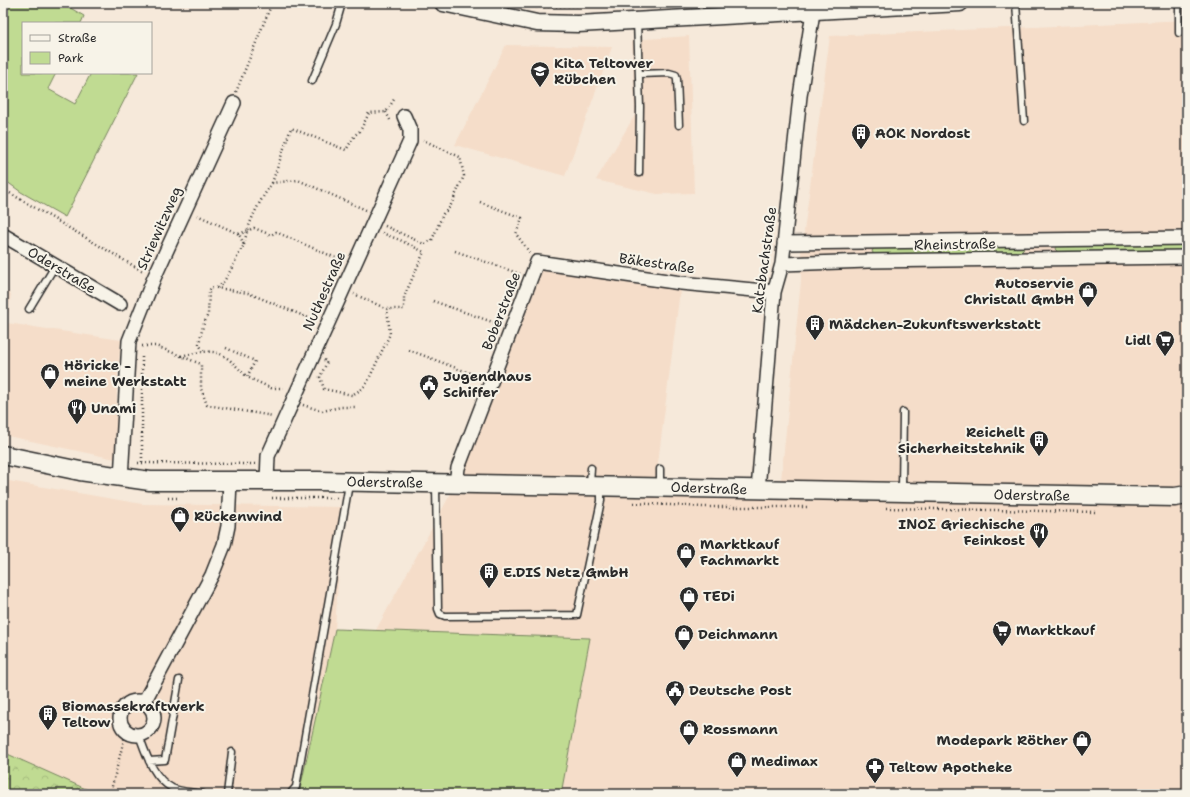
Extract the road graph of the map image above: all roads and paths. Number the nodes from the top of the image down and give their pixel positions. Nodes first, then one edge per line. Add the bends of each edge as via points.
1 (272, 3) edge
2 (342, 3) edge
3 (443, 3) edge
4 (632, 3) edge
5 (960, 3) edge
6 (1016, 3) edge
7 (1179, 3) edge
8 (886, 5) edge
9 (477, 7) edge
10 (534, 7) dead end
11 (814, 8) edge
12 (637, 21) junction
13 (1179, 32) dead end
14 (640, 74) junction
15 (312, 81) dead end
16 (395, 98) dead end
17 (234, 103) joint
18 (404, 116) dead end
19 (1024, 121) dead end
20 (679, 125) dead end
21 (421, 139) dead end
22 (639, 173) dead end
23 (272, 183) junction
24 (3, 189) edge
25 (480, 202) dead end
26 (366, 210) dead end
27 (194, 214) dead end
28 (382, 225) dead end
29 (246, 231) junction
30 (379, 232) dead end
31 (239, 234) junction
32 (3, 235) edge
33 (1187, 238) edge
34 (1042, 239) junction
35 (868, 241) junction
36 (784, 243) junction
37 (244, 245) junction
38 (455, 251) dead end
39 (1187, 257) edge
40 (1042, 259) junction
41 (343, 261) dead end
42 (868, 261) junction
43 (537, 262) junction
44 (782, 264) junction
45 (56, 266) junction
46 (531, 277) junction
47 (154, 278) junction
48 (218, 288) junction
49 (774, 292) junction
50 (352, 293) dead end
51 (434, 301) dead end
52 (120, 304) dead end
53 (29, 308) dead end
54 (387, 309) junction
55 (316, 322) dead end
56 (511, 329) junction
57 (142, 339) dead end
58 (142, 346) junction
59 (226, 348) dead end
60 (409, 350) dead end
61 (203, 351) junction
62 (181, 356) junction
63 (321, 360) dead end
64 (247, 377) junction
65 (491, 381) junction
66 (286, 388) dead end
67 (301, 405) dead end
68 (357, 407) dead end
69 (902, 412) dead end
70 (274, 416) dead end
71 (3, 454) edge
72 (267, 473) junction
73 (121, 478) junction
74 (594, 480) junction
75 (230, 481) junction
76 (349, 482) junction
77 (436, 484) junction
78 (456, 484) junction
79 (758, 490) junction
80 (902, 493) junction
81 (1185, 496) edge
82 (179, 680) dead end
83 (144, 702) junction
84 (126, 732) junction
85 (139, 736) junction
86 (232, 752) dead end
87 (148, 761) junction
88 (110, 794) edge
89 (203, 794) edge
90 (227, 794) edge
91 (290, 794) edge

1 - 17 path via 236,92
2 - 15 lane
3 - 9 street
4 - 10 path
5 - 8 street
6 - 19 lane
7 - 13 lane
8 - 11 street
9 - 12 street via 537,23
11 - 12 street
11 - 36 street, Katzbachstraße via 800,96
12 - 14 lane
14 - 20 lane via 669,73 678,78
14 - 22 lane
16 - 23 path via 386,112 369,113 346,150 291,128
17 - 47 street, Striewitzweg
18 - 72 street, Nuthestraße via 410,130 410,141 274,442 268,456
21 - 28 path via 460,157 464,176 450,207 442,214 432,240 424,244
23 - 26 path via 298,180
23 - 29 path via 262,197
24 - 47 path
25 - 43 path via 522,218 516,234
27 - 31 path
29 - 31 path
29 - 37 path
29 - 41 path via 254,228 271,235 276,232
30 - 54 path via 424,252 404,297 404,309
31 - 37 path
32 - 45 street, Oderstraße
33 - 34 street, Rheinstraße
34 - 35 street, Rheinstraße
34 - 40 street
35 - 36 street, Rheinstraße
35 - 42 street
36 - 44 street, Katzbachstraße
37 - 48 path via 227,279
38 - 46 path
39 - 40 street, Rheinstraße
40 - 42 street, Rheinstraße
42 - 44 street, Rheinstraße
43 - 46 street, Boberstraße
43 - 49 street, Bäkestraße via 681,283
44 - 49 street, Katzbachstraße
45 - 52 street, Oderstraße
45 - 53 lane
46 - 56 street, Boberstraße
47 - 73 street, Striewitzweg via 128,341
48 - 55 path via 248,293
48 - 61 path via 211,287 209,292 208,314 199,344
49 - 79 street, Katzbachstraße
50 - 54 path
51 - 56 path
54 - 63 path via 390,334 362,389 352,395 324,389 320,377 327,362
56 - 65 street, Boberstraße
57 - 58 path
58 - 62 path via 156,346
58 - 72 path via 142,463
59 - 64 path via 255,361
60 - 65 path
61 - 62 path
61 - 64 path via 217,352 228,358
62 - 70 path via 201,364 201,389 207,405
64 - 66 path via 271,388
65 - 78 street, Boberstraße via 458,468
67 - 68 path via 322,411
69 - 80 lane
71 - 73 main road, Oderstraße
72 - 75 main road, Oderstraße
72 - 76 main road, Oderstraße
73 - 75 main road, Oderstraße via 150,481
74 - 77 lane via 601,501 577,616 440,614
74 - 78 main road, Oderstraße
74 - 79 main road, Oderstraße via 660,478
75 - 83 street via 228,526 224,545 212,575
76 - 77 main road, Oderstraße
76 - 91 lane via 296,787
77 - 78 main road, Oderstraße
79 - 80 main road, Oderstraße
80 - 81 main road, Oderstraße
82 - 87 lane via 165,760
83 - 84 street via 131,702 124,706 119,718
83 - 85 street via 150,706 154,720 148,732
84 - 85 street
84 - 88 path
85 - 87 lane
86 - 90 lane
87 - 89 lane via 162,781 173,788

